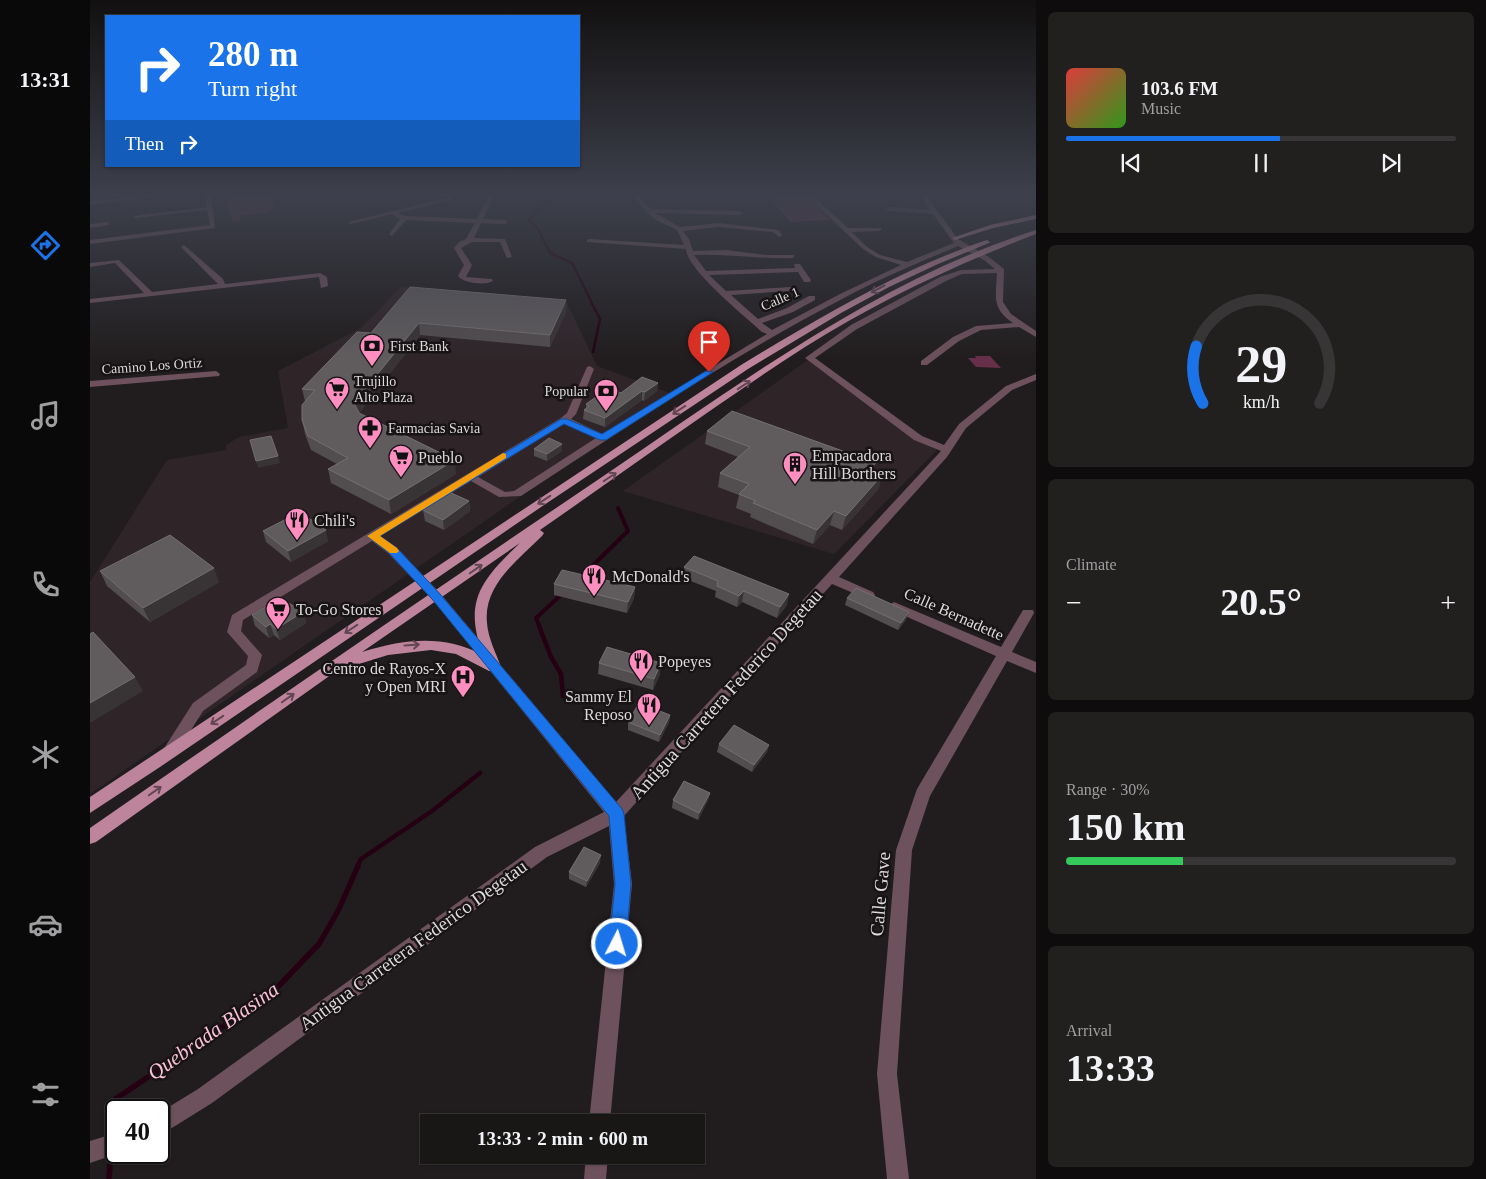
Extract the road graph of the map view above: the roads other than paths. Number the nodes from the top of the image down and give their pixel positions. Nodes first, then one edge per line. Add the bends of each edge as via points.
1 (186, 250) edge
2 (458, 250) edge
3 (506, 250) edge
4 (688, 250) joint
5 (869, 250) edge
6 (937, 250) edge
7 (965, 250) edge
8 (973, 250) edge
9 (989, 250) edge
10 (787, 254) dead end
11 (979, 254) junction
12 (508, 257) dead end
13 (905, 264) junction
14 (90, 265) edge
15 (1001, 271) junction
16 (704, 273) junction
17 (807, 280) dead end
18 (489, 281) dead end
19 (222, 286) junction
20 (324, 286) dead end
21 (788, 289) dead end
22 (726, 293) junction
23 (150, 294) junction
24 (812, 298) dead end
25 (90, 301) edge
26 (757, 322) junction
27 (1020, 326) junction
28 (772, 333) junction
29 (1036, 335) edge
30 (924, 363) dead end
31 (590, 369) dead end
32 (216, 374) dead end
33 (1036, 378) edge
34 (90, 384) edge
35 (564, 420) junction
36 (603, 438) junction
37 (947, 450) junction
38 (469, 476) junction
39 (556, 514) junction
40 (372, 536) junction
41 (831, 579) junction
42 (420, 581) junction
43 (436, 596) junction
44 (1028, 613) dead end
45 (1005, 656) junction
46 (332, 667) junction
47 (494, 668) junction
48 (1036, 668) edge
49 (167, 755) junction
50 (110, 793) junction
51 (90, 800) edge
52 (90, 806) edge
53 (616, 814) junction
54 (115, 819) junction
55 (90, 837) edge
56 (90, 847) edge
57 (601, 1114) edge
58 (170, 1118) edge
59 (596, 1164) edge
60 (594, 1179) edge
61 (898, 1179) edge

1 - 19 street
2 - 18 street via 468,265 462,276 464,279
3 - 12 street
4 - 10 street via 751,256
4 - 16 street
5 - 13 street
6 - 13 street
7 -> 42 main road via 897,279 780,343
8 - 11 street
9 - 11 main road
11 - 15 street
39 -> 11 main road via 802,346 937,272
13 - 28 street
14 - 23 street via 117,261
15 - 27 street via 998,302
15 - 37 street via 962,272 943,279 854,327 809,358 918,438
16 - 17 street via 798,268
16 - 22 street
19 - 20 street via 320,275
19 - 23 street
21 - 22 street
22 - 26 street
23 - 25 street
24 - 26 street, Calle 1
26 - 28 street
27 - 29 street
27 - 30 street via 979,328 956,339
28 - 36 street
31 - 35 street via 571,414
32 - 34 street, Camino Los Ortiz
33 - 37 street, Antigua Carretera Federico Degetau via 1009,388 962,426
35 - 36 street
35 - 38 street
36 - 38 street via 517,494 502,495
37 - 41 street, Antigua Carretera Federico Degetau
38 - 40 street
43 -> 39 main road
39 - 47 main road via 498,571 487,590 480,623
40 - 42 street via 393,550
40 - 49 street via 237,618 234,632 255,654 252,668 198,706
41 - 45 street, Calle Bernadette
41 - 53 street, Antigua Carretera Federico Degetau
42 - 43 street
42 -> 49 main road
43 - 46 main road
43 - 47 street
44 - 45 street, Calle Gave
45 - 48 street, Calle Bernadette
45 - 61 street, Calle Gave via 923,794 904,850 887,1074
46 -> 47 main road via 396,647 424,644 459,650
54 -> 46 main road
47 - 53 street
49 - 50 main road
50 - 51 main road
50 - 52 main road
53 - 57 street via 623,884
53 - 58 street, Antigua Carretera Federico Degetau via 541,852
54 - 55 main road
54 - 56 main road
59 - 60 street

